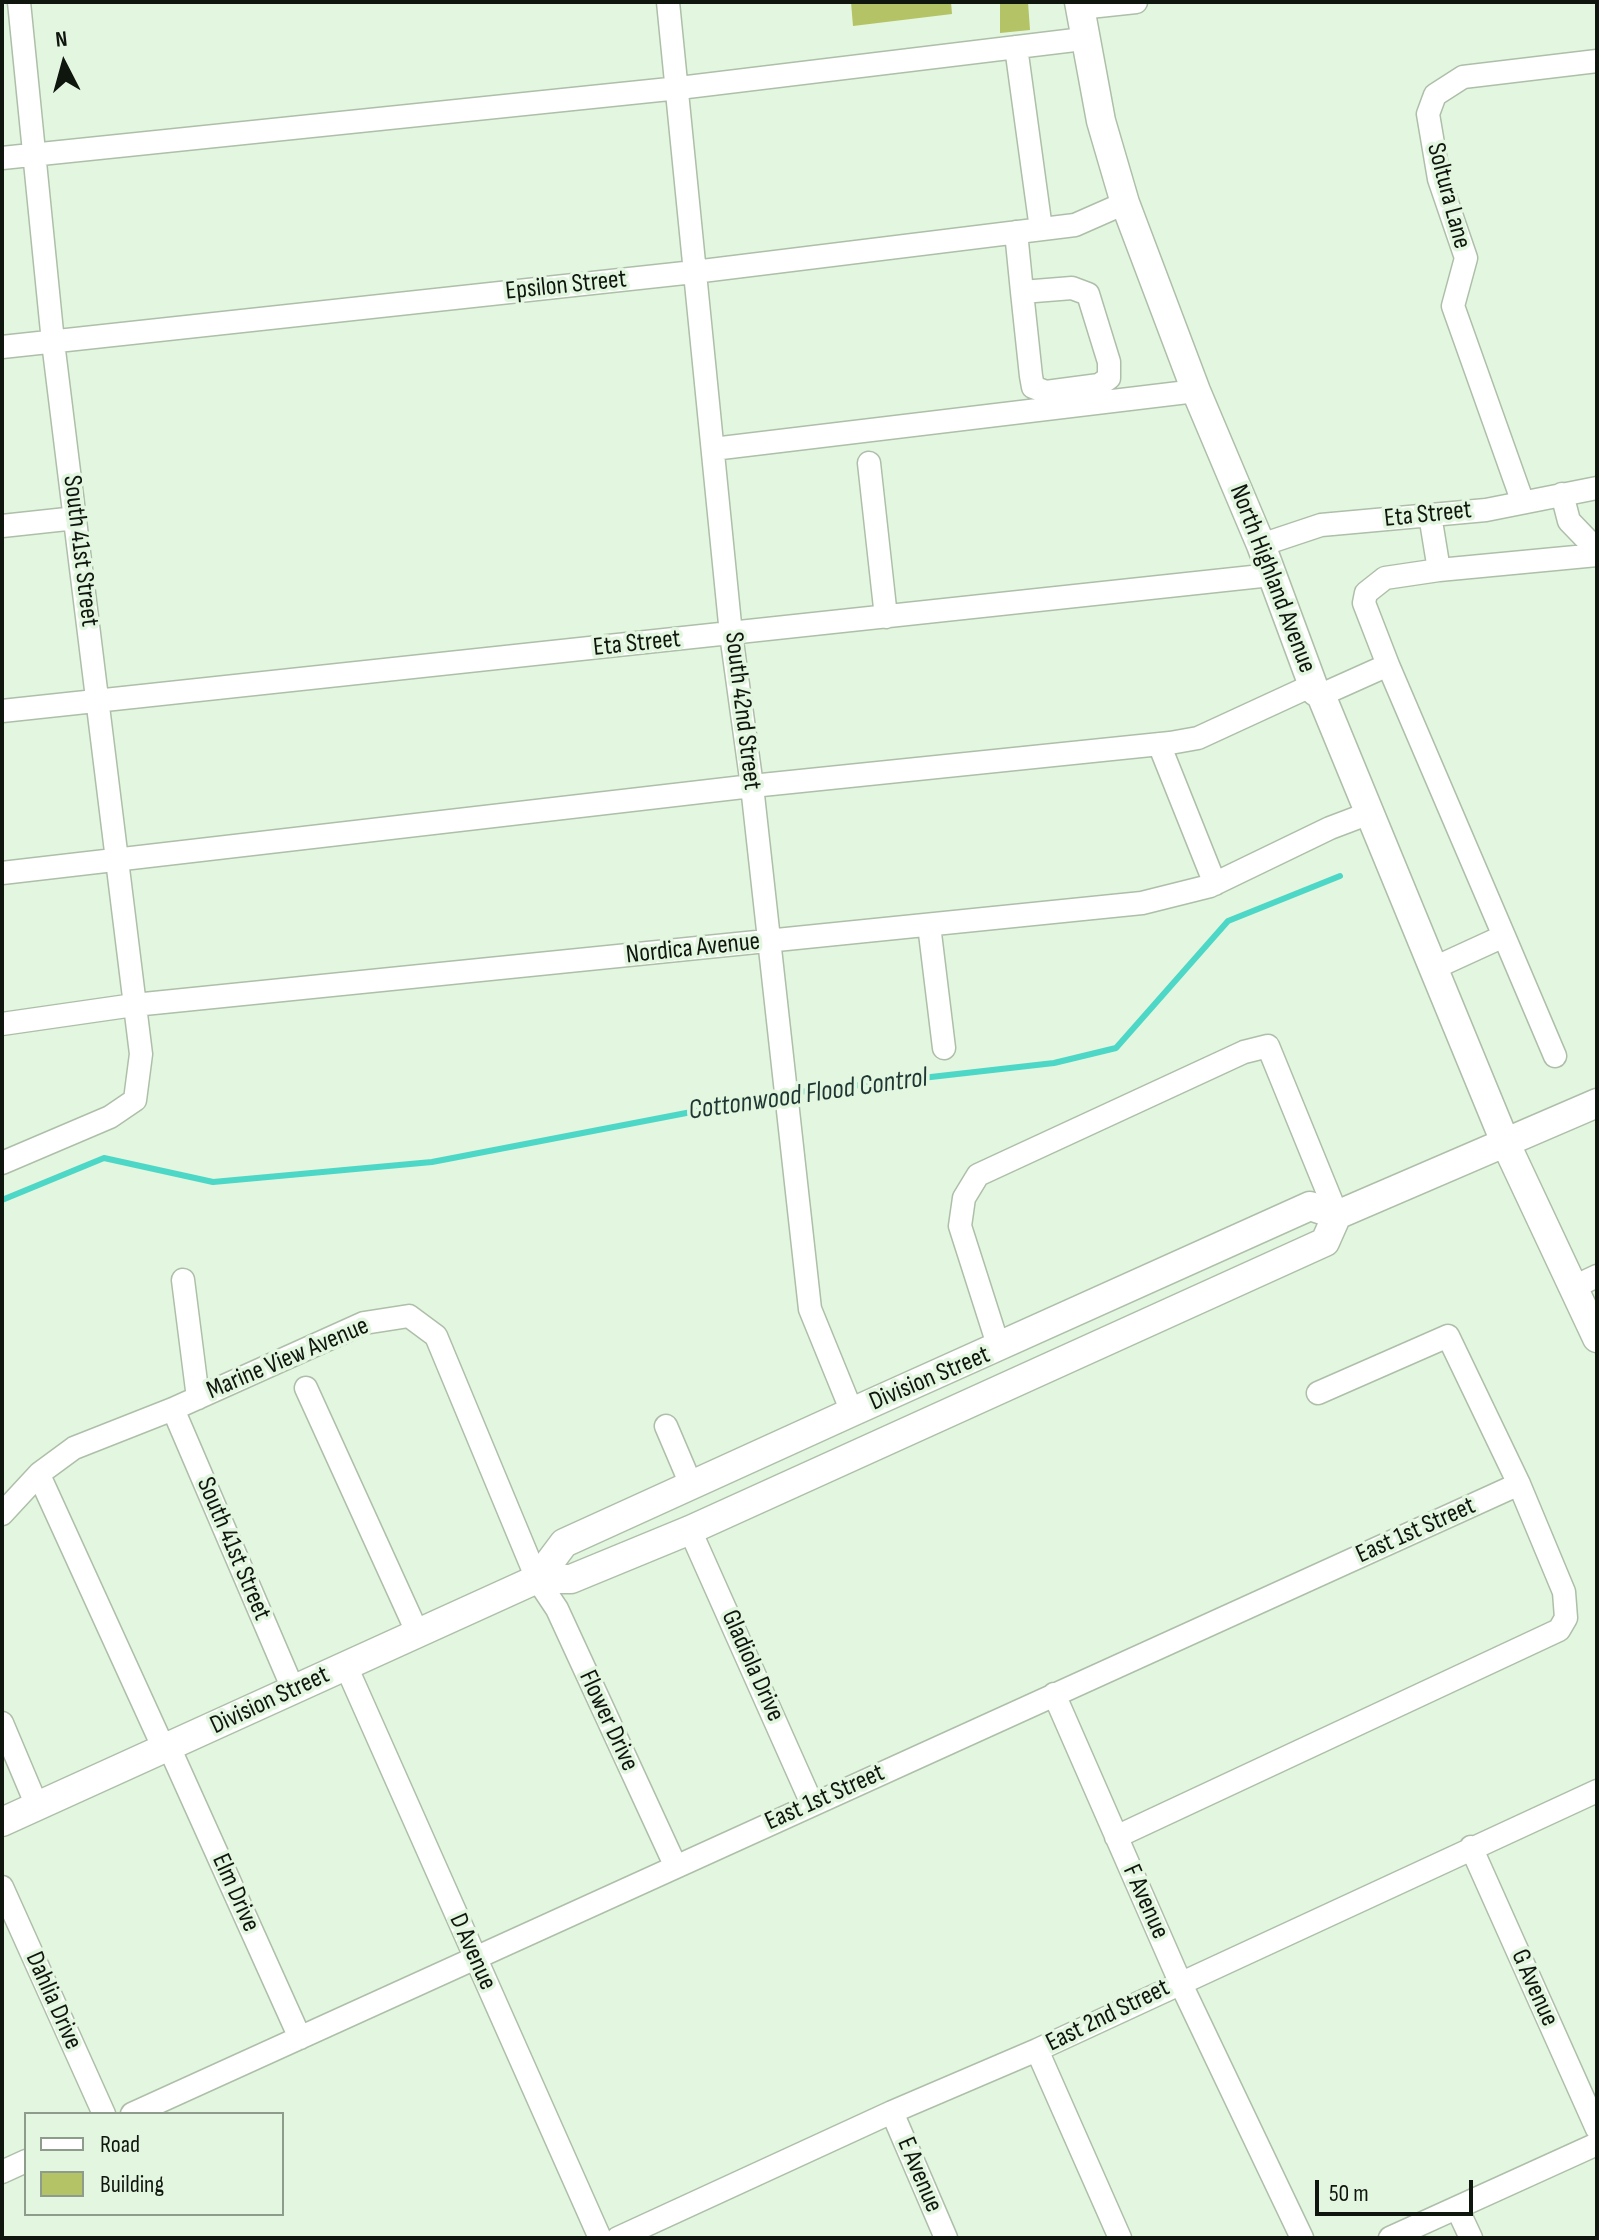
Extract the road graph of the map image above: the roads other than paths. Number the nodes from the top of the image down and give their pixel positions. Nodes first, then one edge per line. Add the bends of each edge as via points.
1 (19, 2) edge
2 (668, 2) edge
3 (1136, 2) edge
4 (1079, 5) edge
5 (1083, 39) junction
6 (1016, 47) junction
7 (1597, 61) edge
8 (679, 88) junction
9 (35, 154) junction
10 (2, 158) edge
11 (1125, 203) junction
12 (1041, 229) junction
13 (1016, 232) junction
14 (694, 272) junction
15 (1022, 292) junction
16 (53, 342) junction
17 (2, 347) edge
18 (1196, 391) junction
19 (713, 449) junction
20 (869, 463) dead end
21 (1597, 488) edge
22 (1562, 494) junction
23 (1522, 500) junction
24 (1430, 515) junction
25 (76, 518) junction
26 (2, 526) edge
27 (1261, 545) junction
28 (1597, 552) edge
29 (1439, 570) junction
30 (1271, 575) junction
31 (886, 617) junction
32 (731, 634) junction
33 (1388, 665) junction
34 (1317, 690) junction
35 (99, 700) junction
36 (2, 711) edge
37 (1159, 744) junction
38 (752, 786) junction
39 (1367, 814) junction
40 (117, 860) junction
41 (2, 873) edge
42 (1215, 884) junction
43 (929, 925) junction
44 (1504, 936) junction
45 (769, 942) junction
46 (1432, 969) junction
47 (134, 1005) junction
48 (2, 1024) edge
49 (944, 1048) dead end
50 (1555, 1056) dead end
51 (1597, 1103) edge
52 (1505, 1142) junction
53 (2, 1163) edge
54 (1337, 1215) junction
55 (183, 1280) dead end
56 (1586, 1282) edge
57 (1597, 1338) edge
58 (999, 1348) junction
59 (306, 1388) dead end
60 (1318, 1393) dead end
61 (198, 1398) junction
62 (173, 1409) junction
63 (852, 1412) junction
64 (666, 1426) dead end
65 (39, 1475) junction
66 (1519, 1484) junction
67 (692, 1487) junction
68 (2, 1514) edge
69 (690, 1530) junction
70 (537, 1579) junction
71 (418, 1634) junction
72 (346, 1666) junction
73 (293, 1689) junction
74 (1054, 1694) junction
75 (2, 1723) edge
76 (167, 1748) junction
77 (1597, 1791) edge
78 (812, 1804) junction
79 (37, 1806) junction
80 (2, 1822) edge
81 (1116, 1837) junction
82 (1471, 1847) junction
83 (675, 1865) junction
84 (2, 1887) edge
85 (474, 1958) junction
86 (1180, 1982) junction
87 (300, 2038) junction
88 (1037, 2050) junction
89 (103, 2112) edge
90 (136, 2112) edge
91 (892, 2112) junction
92 (1597, 2129) edge
93 (1597, 2144) edge
94 (24, 2162) edge
95 (2, 2172) edge
96 (1457, 2208) junction
97 (600, 2238) edge
98 (618, 2238) edge
99 (946, 2238) edge
100 (1120, 2238) edge
101 (1302, 2238) edge
102 (1390, 2238) edge
103 (1471, 2238) edge

1 - 9 street, South 41st Street
2 - 8 street, South 42nd Street
3 - 4 street
4 - 5 main road, North Highland Avenue
5 - 6 street
5 - 11 main road, North Highland Avenue
6 - 8 street
6 - 12 street
7 - 23 street, Soltura Lane via 1463,77 1435,95 1428,114 1439,179 1466,258 1453,306
8 - 9 street
8 - 14 street, South 42nd Street
9 - 10 street
9 - 16 street, South 41st Street
11 - 12 street, Epsilon Street via 1075,225
11 - 18 main road, North Highland Avenue
12 - 13 street, Epsilon Street
13 - 14 street, Epsilon Street
13 - 15 street
14 - 16 street, Epsilon Street
14 - 19 street, South 42nd Street
15 - 15 street via 1033,387 1046,392 1099,385 1109,378 1088,294 1072,288
16 - 17 street, Epsilon Street
16 - 25 street, South 41st Street
18 - 19 street
18 - 27 main road, North Highland Avenue
19 - 32 street, South 42nd Street
20 - 31 street
21 - 22 street, Eta Street
22 - 23 street, Eta Street
22 - 28 street via 1569,521
23 - 24 street, Eta Street via 1486,510
24 - 27 street, Eta Street via 1321,525
24 - 29 street
25 - 26 street
25 - 35 street, South 41st Street
27 - 30 main road, North Highland Avenue
28 - 29 street
29 - 33 street via 1385,578 1366,593 1364,603
30 - 31 street, Eta Street
30 - 34 main road, North Highland Avenue
31 - 32 street, Eta Street
32 - 35 street, Eta Street
32 - 38 street, South 42nd Street
33 - 34 street
33 - 44 street
34 - 37 street via 1198,738
34 - 39 main road, North Highland Avenue
35 - 36 street, Eta Street
35 - 40 street, South 41st Street
37 - 38 street
37 - 42 street
38 - 40 street
38 - 45 street, South 42nd Street
39 - 42 street, Nordica Avenue
39 - 46 main road, North Highland Avenue
40 - 41 street
40 - 47 street, South 41st Street
42 - 43 street, Nordica Avenue via 1142,903
43 - 45 street, Nordica Avenue
43 - 49 street
44 - 46 street
44 - 50 street
45 - 47 street, Nordica Avenue
45 - 63 street, South 42nd Street via 810,1309
46 - 52 main road, North Highland Avenue
47 - 48 street, Nordica Avenue
47 - 53 street, South 41st Street via 141,1054 135,1100 110,1117
51 - 52 main road, Division Street
52 - 54 main road, Division Street
52 - 56 main road, North Highland Avenue
54 - 58 main road, Division Street via 1310,1206
54 - 58 street via 1268,1046 1244,1052 978,1175 964,1198 960,1226
54 - 69 main road, Division Street via 1325,1242
55 - 61 street
56 - 57 main road, North Highland Avenue
58 - 63 main road, Division Street
59 - 71 street
60 - 66 street via 1448,1336
61 - 62 street, Marine View Avenue
61 - 70 street, Marine View Avenue via 364,1323 409,1316 436,1336
62 - 65 street, Marine View Avenue via 74,1448
62 - 73 street, South 41st Street
63 - 67 main road, Division Street
64 - 67 street
65 - 68 street, Marine View Avenue
65 - 76 street, Elm Drive
66 - 74 street, East 1st Street
66 - 81 street via 1564,1592 1567,1607 1559,1630
67 - 70 main road, Division Street via 564,1543
69 - 70 main road, Division Street via 571,1579
69 - 78 street, Gladiola Drive
70 - 71 main road, Division Street
70 - 83 street, Flower Drive via 557,1609
71 - 72 main road, Division Street
72 - 73 main road, Division Street
72 - 85 street, D Avenue
73 - 76 main road, Division Street
74 - 78 street, East 1st Street
74 - 81 street, F Avenue
75 - 79 street
76 - 79 main road, Division Street
76 - 87 street, Elm Drive
77 - 82 street, East 2nd Street
78 - 83 street, East 1st Street
79 - 80 main road, Division Street
81 - 86 street, F Avenue
82 - 86 street, East 2nd Street
82 - 92 street, G Avenue
83 - 85 street, East 1st Street
84 - 89 street, Dahlia Drive
85 - 87 street, East 1st Street
85 - 97 street, D Avenue
86 - 88 street, East 2nd Street
86 - 101 street, F Avenue
87 - 90 street, East 1st Street
88 - 91 street, East 2nd Street
88 - 100 street
91 - 98 street, East 2nd Street
91 - 99 street, E Avenue
93 - 96 street
94 - 95 street
96 - 102 street
96 - 103 street

